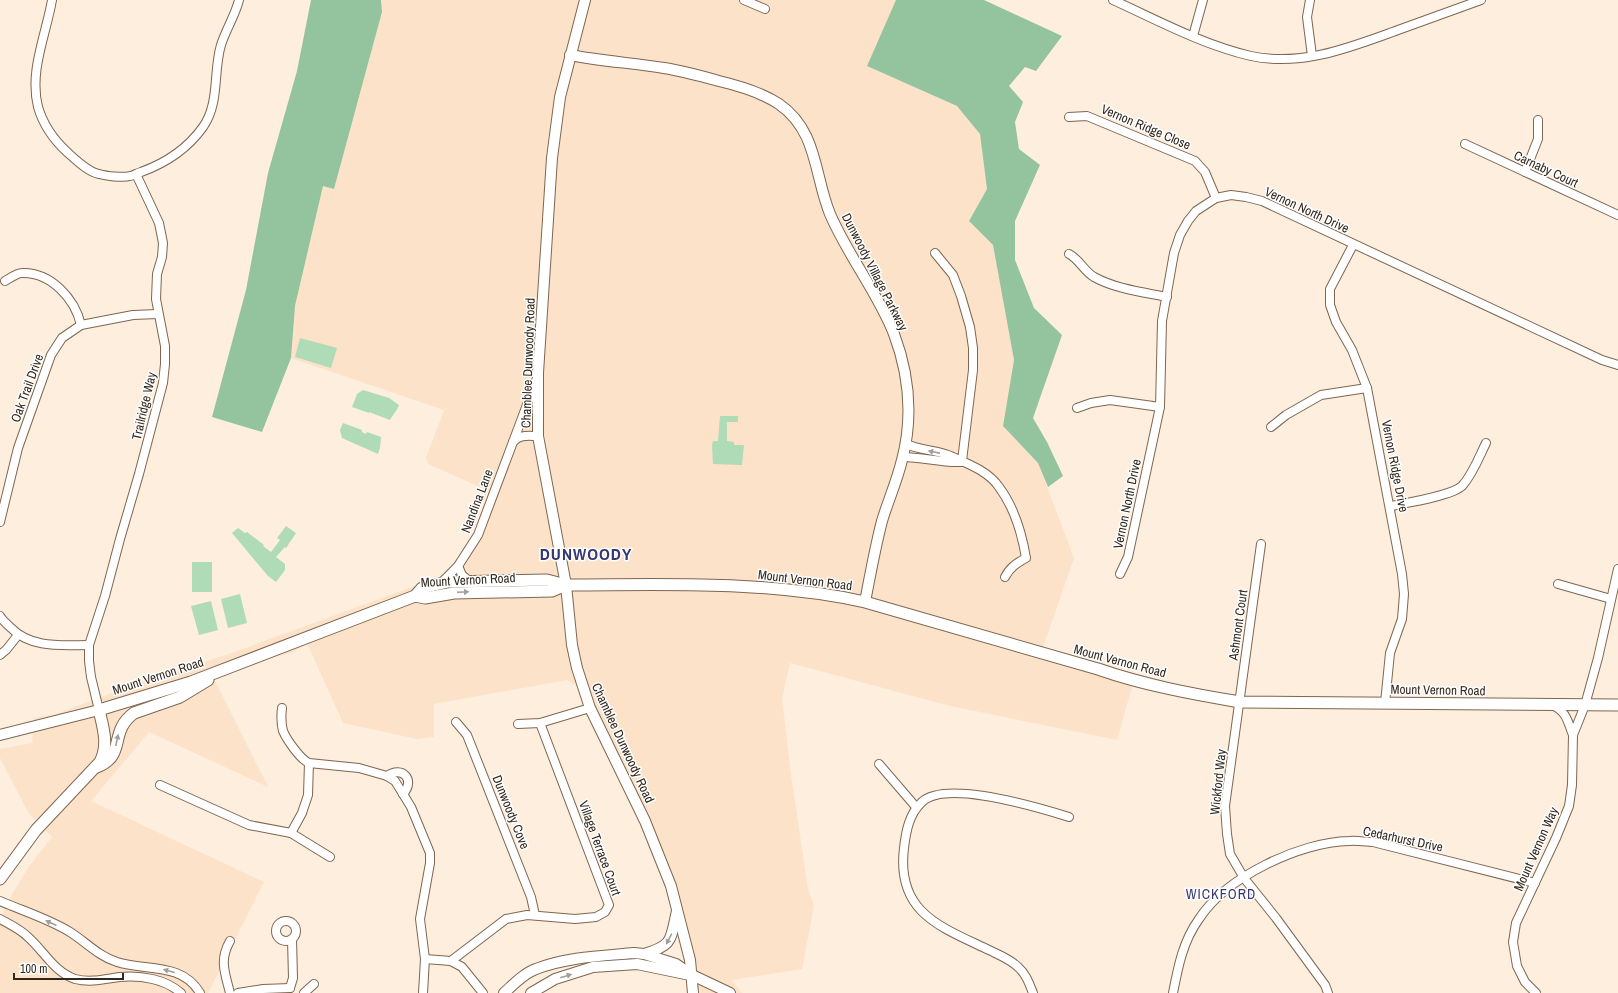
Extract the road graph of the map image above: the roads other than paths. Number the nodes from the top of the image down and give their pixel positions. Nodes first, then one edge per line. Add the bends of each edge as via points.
1 (52, 0) edge
2 (239, 0) edge
3 (585, 0) edge
4 (744, 0) edge
5 (1113, 0) edge
6 (1203, 0) edge
7 (1310, 0) edge
8 (1481, 0) edge
9 (765, 9) dead end
10 (1193, 36) junction
11 (570, 56) junction
12 (1312, 56) junction
13 (1069, 117) dead end
14 (1538, 120) dead end
15 (1465, 144) dead end
16 (1525, 172) junction
17 (136, 174) junction
18 (1216, 198) junction
19 (1618, 215) edge
20 (1353, 245) junction
21 (935, 253) dead end
22 (1069, 254) dead end
23 (5, 281) dead end
24 (1167, 297) junction
25 (158, 314) junction
26 (81, 325) junction
27 (1618, 365) edge
28 (538, 373) junction
29 (1367, 388) junction
30 (1160, 407) junction
31 (1077, 408) dead end
32 (1271, 427) dead end
33 (538, 436) junction
34 (514, 442) junction
35 (1486, 443) dead end
36 (906, 444) junction
37 (903, 457) junction
38 (962, 462) junction
39 (1390, 506) junction
40 (0, 522) edge
41 (1261, 544) dead end
42 (458, 566) junction
43 (1618, 569) edge
44 (1120, 574) dead end
45 (1005, 577) dead end
46 (469, 581) junction
47 (441, 583) junction
48 (1558, 584) dead end
49 (566, 586) junction
50 (415, 596) junction
51 (1611, 599) junction
52 (864, 602) junction
53 (0, 616) edge
54 (18, 635) junction
55 (89, 645) junction
56 (0, 655) edge
57 (218, 671) junction
58 (1385, 703) junction
59 (1551, 705) junction
60 (1585, 705) junction
61 (1618, 705) edge
62 (1239, 706) junction
63 (282, 708) dead end
64 (590, 708) junction
65 (99, 710) junction
66 (456, 722) dead end
67 (540, 723) junction
68 (518, 724) dead end
69 (0, 735) edge
70 (1573, 735) junction
71 (309, 764) junction
72 (879, 764) dead end
73 (95, 768) junction
74 (387, 776) junction
75 (160, 785) dead end
76 (403, 794) junction
77 (916, 807) junction
78 (1069, 818) dead end
79 (290, 833) junction
80 (330, 857) dead end
81 (1244, 878) junction
82 (0, 879) edge
83 (1535, 883) junction
84 (0, 901) edge
85 (677, 910) junction
86 (535, 915) junction
87 (0, 919) edge
88 (292, 939) dead end
89 (230, 941) dead end
90 (644, 954) junction
91 (425, 959) junction
92 (451, 961) junction
93 (692, 975) junction
94 (314, 984) dead end
95 (293, 990) edge
96 (260, 991) edge
97 (181, 993) edge
98 (200, 993) edge
99 (230, 993) edge
100 (238, 993) edge
101 (304, 993) edge
102 (423, 993) edge
103 (483, 993) edge
104 (504, 993) edge
105 (531, 993) edge
106 (693, 993) edge
107 (730, 993) edge
108 (1033, 993) edge
109 (1173, 993) edge
110 (1328, 993) edge
111 (1536, 993) edge

1 - 17 street via 36,68 38,107 46,127 80,164 98,174 129,177
2 - 17 street via 217,61 213,107 204,126 178,153 157,166
3 - 11 street, Chamblee Dunwoody Road
4 - 9 street
5 - 10 street
6 - 10 street
7 - 12 street via 1307,17
8 - 12 street via 1351,48
10 - 12 street via 1252,56
11 - 28 street, Chamblee Dunwoody Road via 557,115 552,158
11 - 36 street, Dunwoody Village Parkway via 667,68 750,90 765,96 788,112 802,128 814,152 828,209 838,233 894,334 903,362 907,388
13 - 18 street, Vernon Ridge Close via 1087,116 1195,161 1205,172
14 - 16 street via 1538,139
15 - 16 street, Carnaby Court
16 - 19 street, Carnaby Court
17 - 25 street, Trailridge Way via 159,222 163,244 156,288
18 - 20 street, Vernon North Drive via 1231,196 1262,201
18 - 24 street, Vernon North Drive via 1196,211 1180,235 1174,252
20 - 27 street, Vernon North Drive via 1602,360
20 - 29 street, Vernon Ridge Drive via 1330,290 1330,305
21 - 38 street via 954,275 973,348
22 - 24 street via 1094,277 1124,289
23 - 26 street via 21,273 38,275 48,280 68,298
24 - 30 street, Vernon North Drive via 1162,322
25 - 26 street, Oak Trail Drive via 133,315
25 - 55 street, Trailridge Way via 165,346 163,383 105,596
26 - 40 street, Oak Trail Drive via 62,338 50,355 18,448
28 - 33 street, Chamblee Dunwoody Road
28 - 34 street, Nandina Lane
29 - 32 street via 1321,395 1286,415
29 - 39 street, Vernon Ridge Drive
30 - 31 street via 1110,400
30 - 44 street, Vernon North Drive via 1128,557
33 - 34 street via 523,436
33 - 49 street, Chamblee Dunwoody Road
34 - 42 street, Nandina Lane via 480,530
35 - 39 street via 1473,472 1461,487 1441,495
36 - 37 street, Dunwoody Village Parkway
38 -> 36 street via 952,456 916,449
37 - 38 street
37 - 52 street, Dunwoody Village Parkway via 882,523
38 - 45 street via 985,473 999,486 1023,538 1026,558 1008,570
39 - 58 street, Vernon Ridge Drive via 1404,594 1402,619 1390,653
41 - 62 street, Ashmont Court
42 - 46 street via 462,575
42 - 47 street, Nandina Lane
43 - 51 street, Mount Vernon Way
46 - 47 main road
46 - 49 main road via 547,580
47 - 50 main road via 422,588
48 - 51 street
50 -> 49 main road, Mount Vernon Road via 425,598 454,593 552,591
49 - 52 main road, Mount Vernon Road via 700,585 762,588 829,595
49 - 64 street, Chamblee Dunwoody Road via 574,656
50 - 57 main road, Mount Vernon Road
51 - 60 street, Mount Vernon Way
52 - 62 main road, Mount Vernon Road via 1119,677
53 - 54 street
54 - 55 street via 33,642 50,645
54 - 56 street
55 - 65 street
57 - 65 main road, Mount Vernon Road
73 -> 57 main road via 112,758 120,730 134,713 180,697
58 - 59 main road, Mount Vernon Road
58 - 62 main road, Mount Vernon Road
59 - 60 main road, Mount Vernon Road
59 - 70 street via 1565,714
60 - 61 main road, Mount Vernon Road
60 - 70 street, Mount Vernon Way
62 - 81 street, Wickford Way via 1225,806 1230,854
63 - 71 street via 284,732 302,760
64 - 67 street
64 - 85 street, Chamblee Dunwoody Road via 645,821 671,886
65 - 69 street, Mount Vernon Road
65 - 73 main road via 105,749
66 - 86 street, Dunwoody Cove via 470,742 531,897
67 - 68 street
67 - 86 street, Village Terrace Court via 609,904 605,912 596,917 575,919
70 - 83 street, Mount Vernon Way via 1569,806
71 - 74 street via 359,768
71 - 79 street via 308,795 302,813
72 - 77 street
73 - 82 main road via 36,830
74 - 76 street via 395,781
74 - 76 street via 393,771 405,774 408,786
75 - 79 street via 249,825
76 - 91 street via 430,853 420,919
77 - 78 street via 924,799 940,793 959,793 999,798
77 - 108 street via 909,820 904,875 916,905 924,915 942,927 1017,966 1027,978
79 - 80 street
81 - 83 street, Cedarhurst Drive via 1276,860 1310,847 1348,840 1373,842
81 - 109 street, Cedarhurst Drive via 1220,895 1199,918 1187,940
81 - 110 street, Wickford Way via 1311,965
83 - 111 street, Mount Vernon Way via 1516,923 1513,942 1517,966 1525,982
98 -> 84 street via 189,981 175,972 129,965 107,958 69,932
85 -> 90 street via 667,945
85 - 93 street, Chamblee Dunwoody Road
86 - 92 street, Village Terrace Court via 527,914 506,919
87 - 97 street via 26,935 53,965 70,977 96,981 138,977 165,983
88 - 95 street
89 - 99 street via 225,950 223,966
90 - 93 street via 676,964
90 - 104 street via 561,962 536,969
91 - 92 street
91 - 102 street
92 - 103 street via 462,967
105 -> 93 street via 555,979 593,967 637,964
93 - 106 street, Chamblee Dunwoody Road
93 - 107 street
94 - 101 street
95 - 96 street
96 - 100 street

